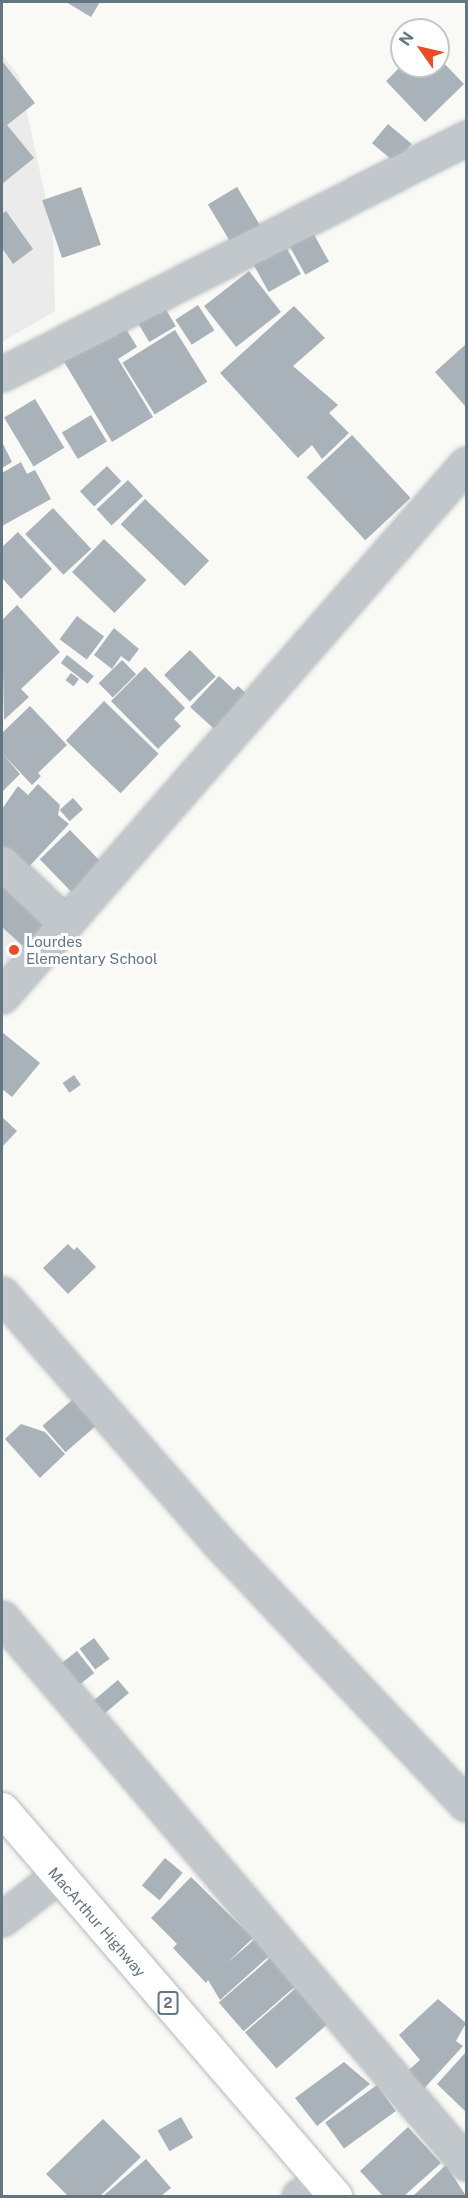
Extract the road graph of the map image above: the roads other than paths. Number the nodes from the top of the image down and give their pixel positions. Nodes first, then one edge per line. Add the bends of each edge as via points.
1 (466, 138) edge
2 (2, 374) edge
3 (466, 464) edge
4 (2, 863) edge
5 (64, 923) junction
6 (2, 996) edge
7 (2, 1294) edge
8 (2, 1618) edge
9 (466, 1804) edge
10 (2, 1809) edge
11 (57, 1876) junction
12 (2, 1918) edge
13 (466, 2163) edge
14 (320, 2193) edge

1 - 2 street
3 - 5 street
4 - 5 street
5 - 6 street
7 - 9 street via 219,1542
8 - 13 street
10 - 11 highway, MacArthur Highway / 2
11 - 12 street
11 - 14 highway, MacArthur Highway / 2

